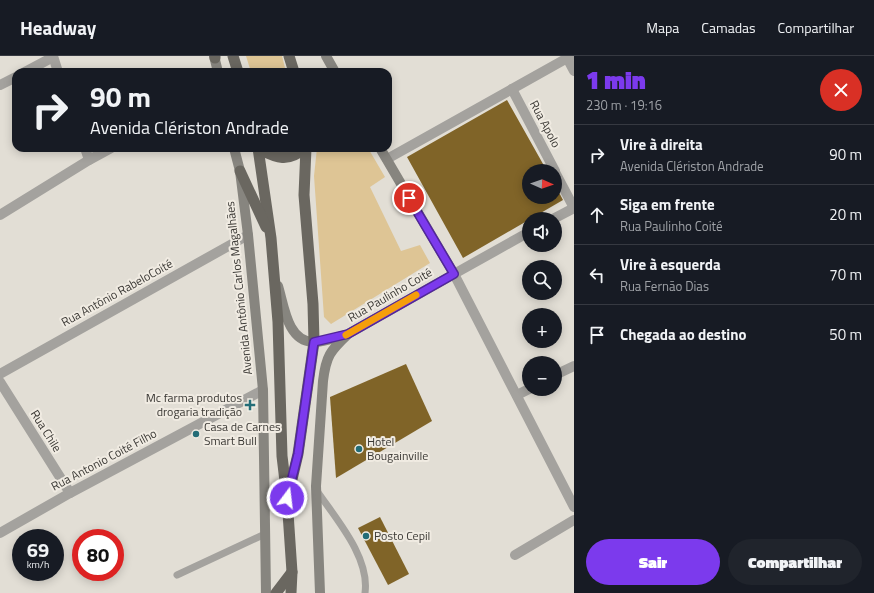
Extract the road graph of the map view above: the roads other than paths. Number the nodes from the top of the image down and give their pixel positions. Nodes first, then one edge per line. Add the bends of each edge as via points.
1 (233, 56) edge
2 (289, 56) edge
3 (326, 56) edge
4 (53, 57) edge
5 (215, 57) edge
6 (568, 57) edge
7 (32, 68) edge
8 (57, 68) edge
9 (217, 68) edge
10 (237, 68) edge
11 (293, 68) edge
12 (333, 68) edge
13 (574, 71) edge
14 (12, 79) edge
15 (0, 85) edge
16 (512, 89) junction
17 (86, 152) edge
18 (104, 152) edge
19 (235, 152) edge
20 (259, 152) edge
21 (265, 152) edge
22 (300, 152) edge
23 (305, 152) edge
24 (383, 152) edge
25 (387, 159) junction
26 (89, 160) junction
27 (551, 164) edge
28 (240, 172) junction
29 (562, 185) edge
30 (574, 208) edge
31 (562, 214) edge
32 (0, 215) edge
33 (248, 235) junction
34 (522, 236) edge
35 (271, 238) junction
36 (274, 274) junction
37 (454, 274) junction
38 (348, 334) junction
39 (314, 342) junction
40 (574, 366) edge
41 (562, 372) edge
42 (0, 374) edge
43 (0, 382) edge
44 (263, 390) junction
45 (522, 392) edge
46 (517, 395) junction
47 (316, 490) junction
48 (70, 493) junction
49 (287, 498) junction
50 (574, 507) edge
51 (574, 520) edge
52 (0, 533) edge
53 (265, 534) junction
54 (515, 555) dead end
55 (292, 572) junction
56 (177, 575) dead end
57 (266, 593) edge
58 (276, 593) edge
59 (292, 593) edge
60 (320, 593) edge
61 (365, 593) edge

1 - 10 highway
2 - 11 highway
3 - 12 main road
4 - 7 street
4 - 8 street
5 - 9 main road
6 - 13 street
6 - 16 street
14 - 15 street
16 - 25 street
16 - 27 street, Rua Apolo
17 - 26 street
18 - 26 street
19 - 28 main road, Avenida Antônio Carlos Magalhães
20 - 35 highway
21 - 22 highway via 275,157 288,158
23 - 39 highway via 304,195
24 - 25 main road
25 - 37 main road
26 - 32 street
28 - 33 main road, Avenida Antônio Carlos Magalhães
28 - 35 highway
29 - 30 street, Rua Apolo
30 - 31 street
33 - 42 street, Rua Antônio RabeloCoité
33 - 44 main road, Avenida Antônio Carlos Magalhães
34 - 37 street, Rua Paulinho Coité
35 - 36 highway
36 - 39 main road via 295,335
36 - 49 highway via 282,456
37 - 38 main road, Rua Paulinho Coité
37 - 46 street
38 - 39 main road
38 - 47 main road via 329,354 325,367
39 - 49 highway via 298,454
40 - 41 street
43 - 48 street, Rua Chile
44 - 48 street, Rua Antonio Coité Filho
44 - 53 main road, Avenida Antônio Carlos Magalhães
45 - 46 street
46 - 50 street
47 - 60 main road
47 - 61 lane via 353,543 363,568
48 - 52 street, Rua Antonio Coité Filho
49 - 55 highway
51 - 54 street
53 - 56 lane
53 - 57 main road, Avenida Antônio Carlos Magalhães
55 - 58 highway
55 - 59 highway

